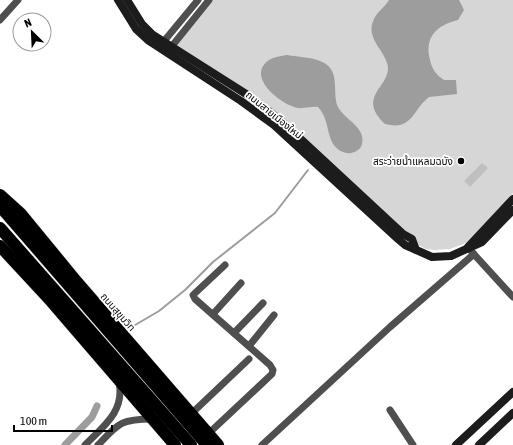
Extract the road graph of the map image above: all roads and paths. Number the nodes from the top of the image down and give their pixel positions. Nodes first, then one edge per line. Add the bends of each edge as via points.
1 (18, 0) edge
2 (118, 0) edge
3 (127, 0) edge
4 (198, 0) edge
5 (209, 0) edge
6 (0, 20) edge
7 (161, 45) junction
8 (169, 50) junction
9 (0, 195) edge
10 (513, 199) edge
11 (0, 206) edge
12 (513, 210) edge
13 (0, 228) edge
14 (0, 246) edge
15 (468, 248) junction
16 (474, 254) junction
17 (225, 265) dead end
18 (241, 283) dead end
19 (513, 297) edge
20 (263, 303) dead end
21 (213, 314) junction
22 (274, 315) dead end
23 (234, 333) junction
24 (248, 346) junction
25 (248, 359) dead end
26 (118, 379) junction
27 (513, 392) edge
28 (390, 410) dead end
29 (513, 413) edge
30 (191, 414) junction
31 (152, 419) junction
32 (212, 441) edge
33 (85, 445) edge
34 (98, 445) edge
35 (175, 445) edge
36 (191, 445) edge
37 (262, 445) edge
38 (413, 445) edge
39 (456, 445) edge
40 (479, 445) edge

1 - 6 street
2 - 7 street, ถนนสายเมืองใหม่ via 136,29
3 - 7 street, ถนนสายเมืองใหม่ via 142,24
4 - 7 street
5 - 8 street
7 - 8 street, ถนนสายเมืองใหม่
8 - 15 street, ถนนสายเมืองใหม่ via 279,119 367,206 412,240 416,250 432,257 451,256
9 - 30 highway, ถนนสุขุมวิท via 22,214
10 - 15 street, ถนนสายเมืองใหม่
11 - 32 highway, ถนนสุขุมวิท
12 - 15 street, ถนนสายเมืองใหม่ via 482,242
13 - 36 highway
14 - 26 highway
15 - 16 street
16 - 19 street
16 - 37 street
17 - 21 street via 193,295
18 - 21 street
20 - 23 street
21 - 23 street
22 - 24 street
23 - 24 street
24 - 32 street via 270,365 272,374
25 - 30 street
26 - 31 highway
26 - 33 street via 120,400 116,410
27 - 39 street
28 - 38 street
29 - 40 street
30 - 32 highway, ถนนสุขุมวิท
31 - 34 street via 126,421 116,426
31 - 35 highway

